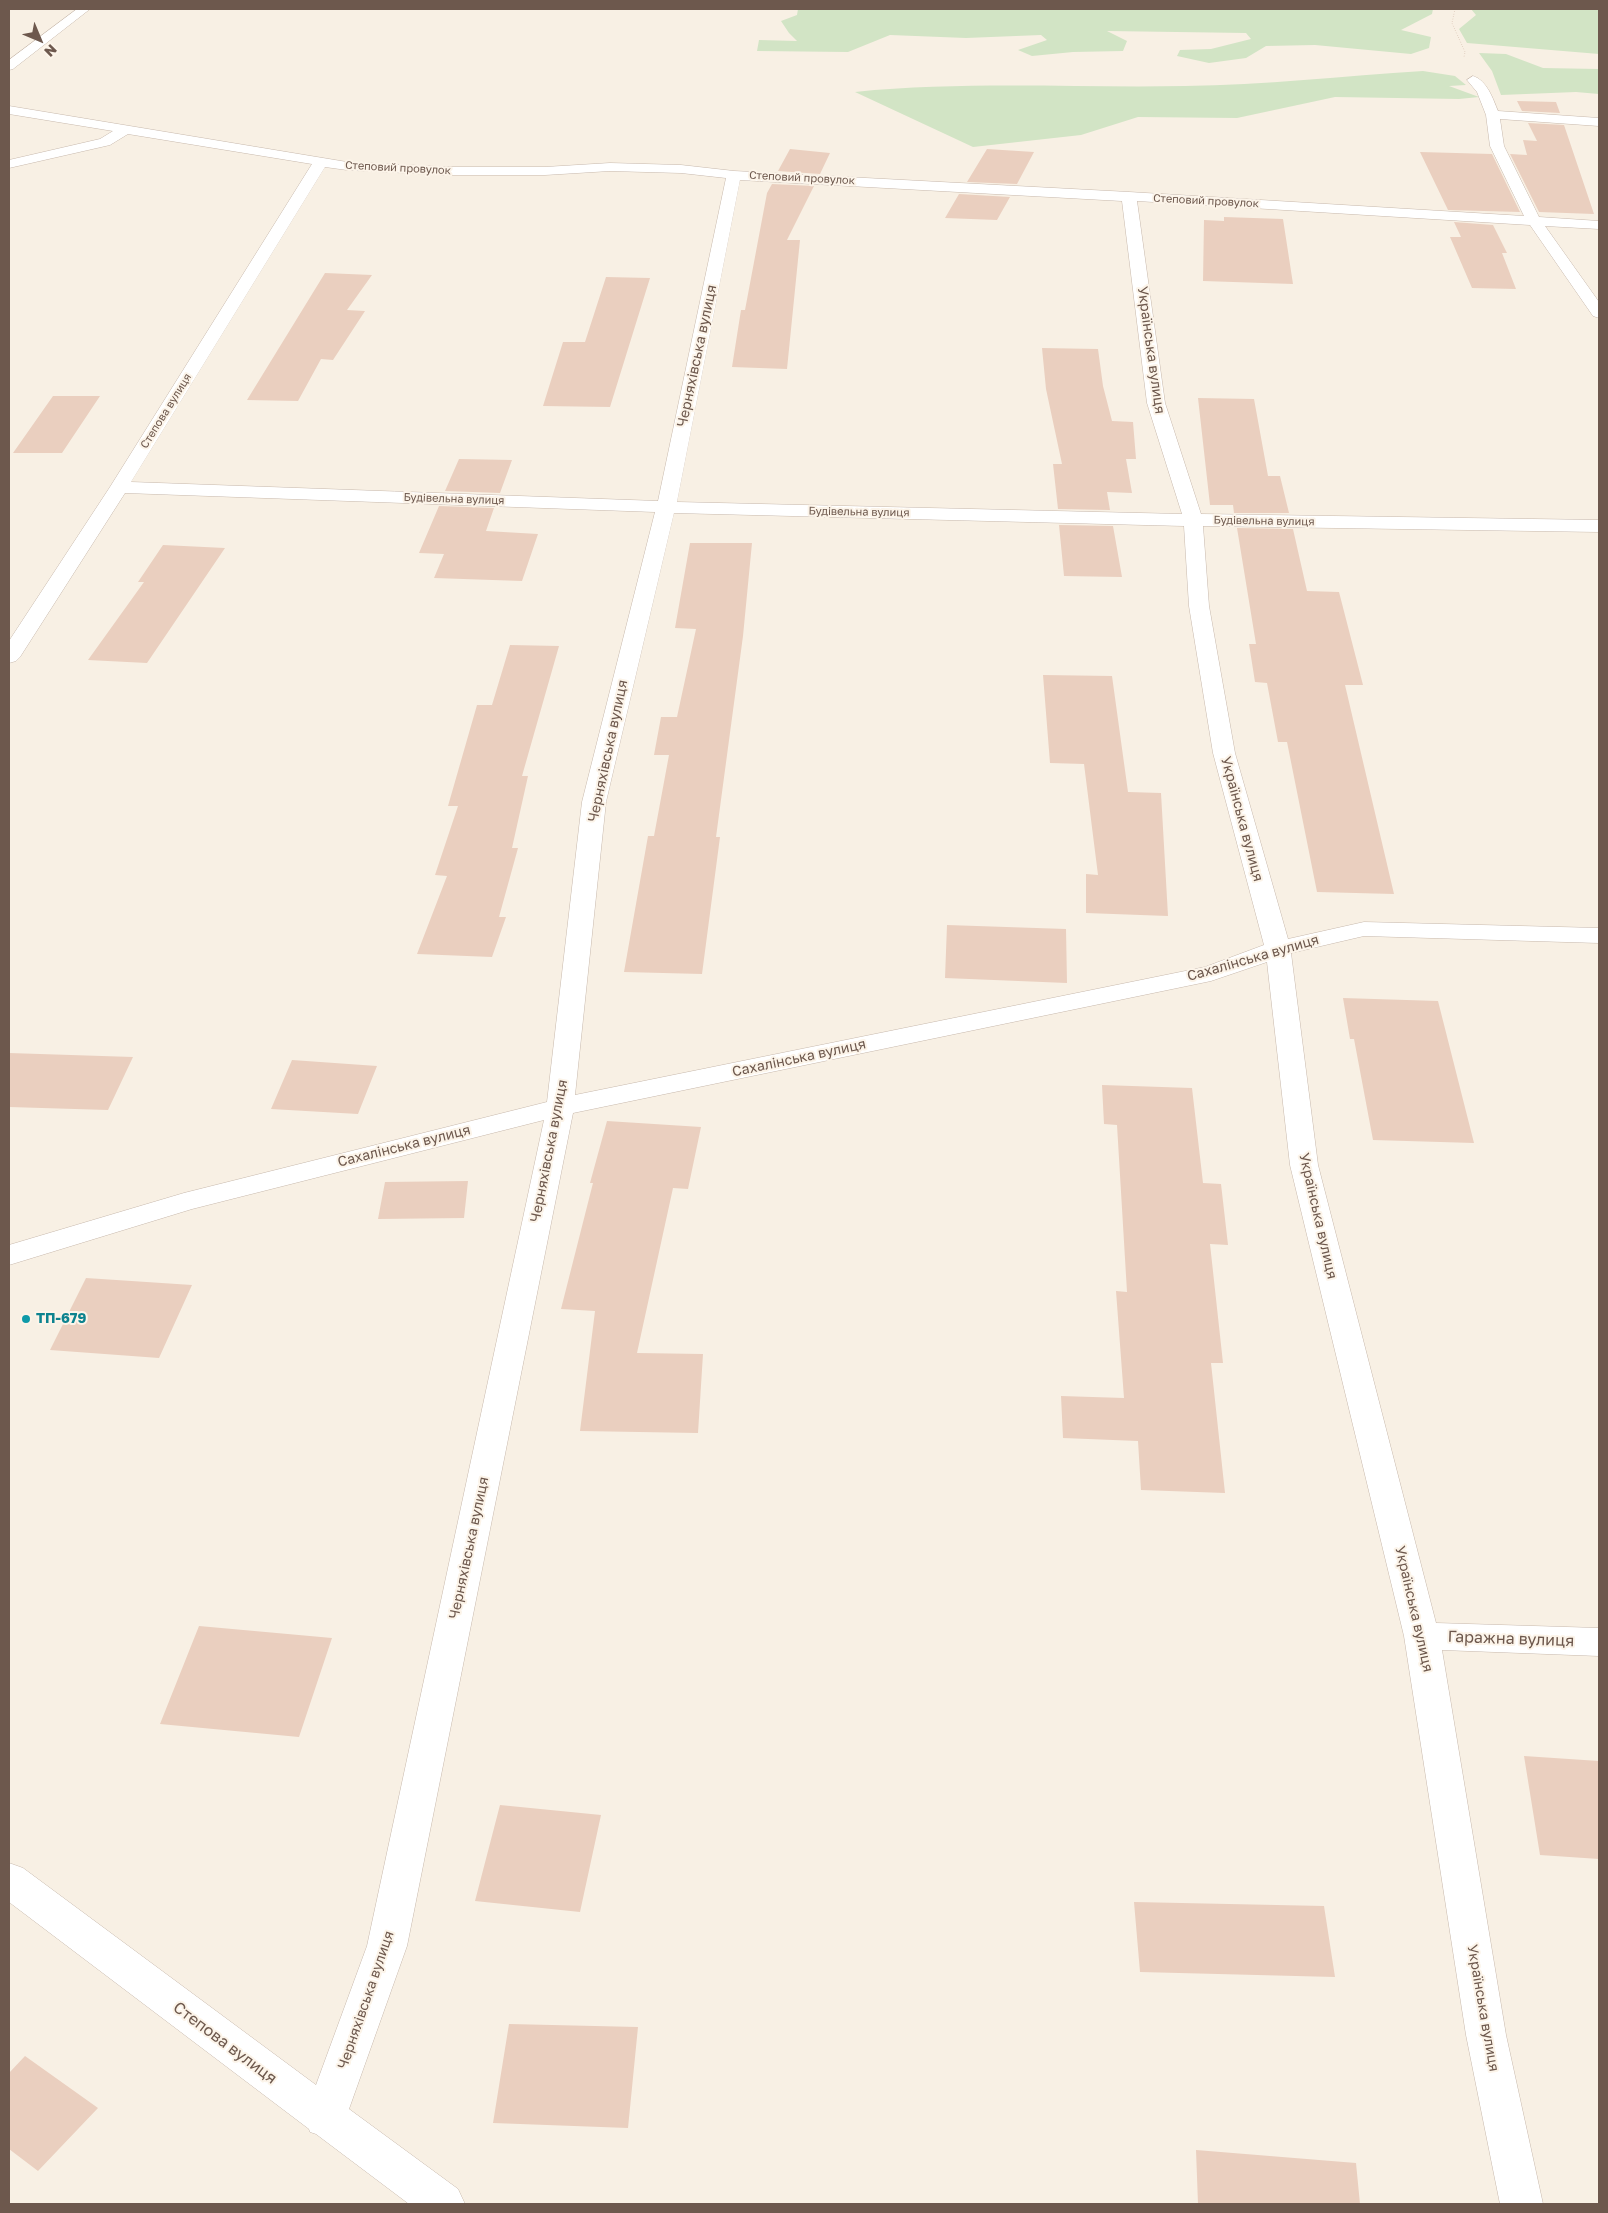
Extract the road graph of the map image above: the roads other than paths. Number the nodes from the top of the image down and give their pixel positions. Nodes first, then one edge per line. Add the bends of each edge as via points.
1 (84, 9) edge
2 (9, 66) edge
3 (1474, 80) road end
4 (9, 110) edge
5 (1493, 114) junction
6 (1599, 122) edge
7 (128, 128) junction
8 (320, 162) junction
9 (9, 164) edge
10 (734, 175) junction
11 (1129, 196) junction
12 (1534, 221) junction
13 (1599, 225) edge
14 (1599, 313) edge
15 (119, 486) junction
16 (666, 507) junction
17 (1193, 520) junction
18 (1599, 526) edge
19 (9, 657) edge
20 (1599, 935) edge
21 (1278, 948) junction
22 (560, 1107) junction
23 (9, 1255) edge
24 (1422, 1636) junction
25 (1599, 1642) edge
26 (9, 1880) edge
27 (324, 2118) junction
28 (443, 2204) edge
29 (1522, 2204) edge

1 - 2 street
3 - 5 street
4 - 7 street, Степовий провулок
5 - 6 street
5 - 12 street via 1497,146
7 - 8 street, Степовий провулок
7 - 9 street via 105,142
8 - 10 street, Степовий провулок via 447,171 681,168
8 - 15 street, Степова вулиця
10 - 11 street, Степовий провулок
10 - 16 street, Черняхівська вулиця
11 - 12 street, Степовий провулок
11 - 17 street, Українська вулиця via 1156,403
12 - 13 street, Степовий провулок
12 - 14 street
15 - 16 street, Будівельна вулиця
15 - 19 street, Степова вулиця
16 - 17 street, Будівельна вулиця
16 - 22 street, Черняхівська вулиця via 594,802
17 - 18 street, Будівельна вулиця
17 - 21 street, Українська вулиця via 1199,606 1224,753
20 - 21 street, Сахалінська вулиця via 1364,929
21 - 22 street, Сахалінська вулиця via 1211,973
21 - 24 street, Українська вулиця via 1304,1165
22 - 23 street, Сахалінська вулиця via 184,1202
22 - 27 street, Черняхівська вулиця via 387,1946
24 - 25 street, Гаражна вулиця
24 - 29 street, Українська вулиця via 1486,2035
26 - 27 street, Степова вулиця
27 - 28 street, Степова вулиця

